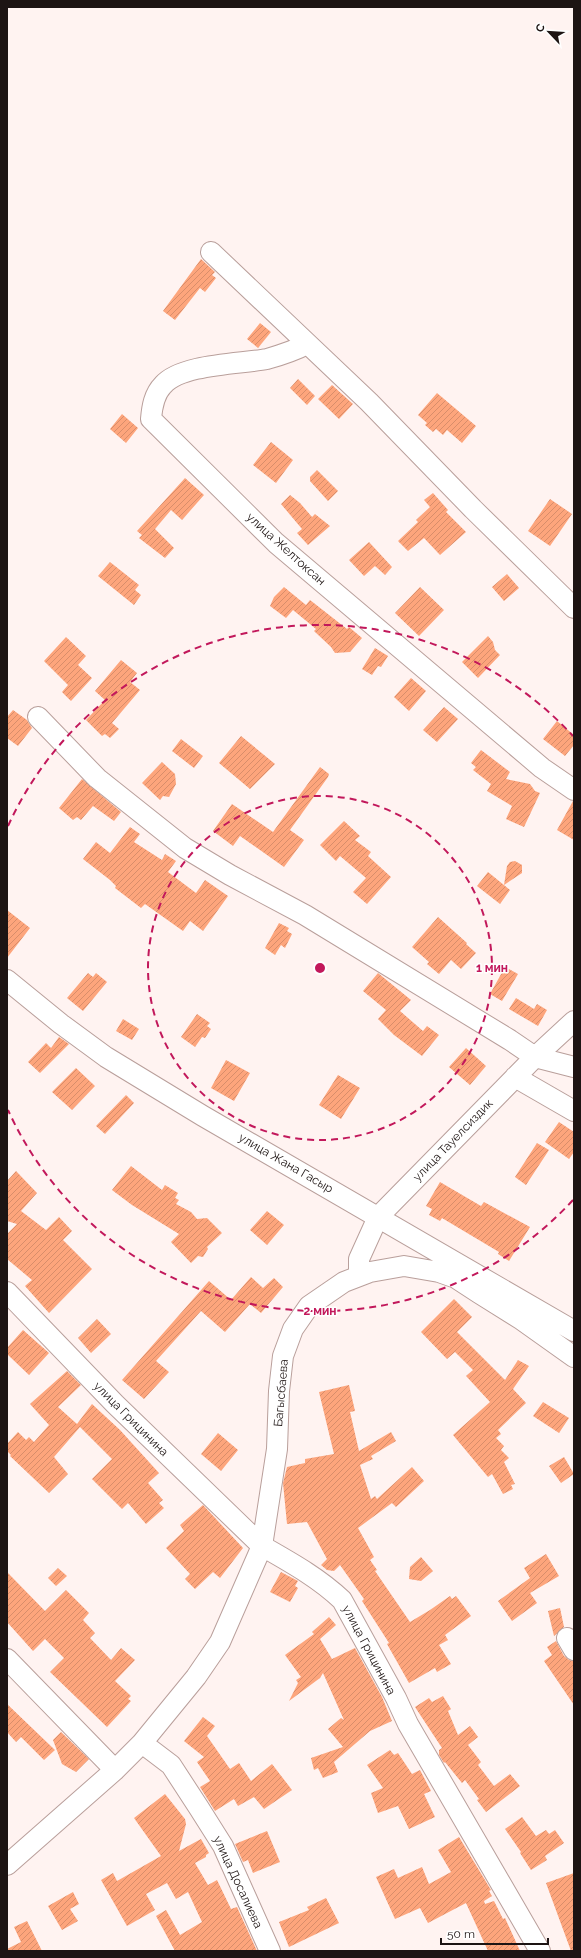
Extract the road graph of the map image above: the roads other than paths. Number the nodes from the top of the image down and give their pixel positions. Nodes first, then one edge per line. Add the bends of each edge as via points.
1 (211, 252) dead end
2 (307, 344) junction
3 (574, 608) edge
4 (38, 717) dead end
5 (574, 790) edge
6 (7, 980) edge
7 (574, 1021) edge
8 (535, 1057) junction
9 (574, 1067) edge
10 (515, 1077) junction
11 (574, 1111) edge
12 (378, 1217) junction
13 (443, 1264) junction
14 (359, 1275) junction
15 (7, 1292) edge
16 (526, 1313) junction
17 (574, 1331) edge
18 (574, 1357) edge
19 (262, 1546) junction
20 (7, 1659) edge
21 (142, 1743) junction
22 (115, 1770) junction
23 (7, 1864) edge
24 (270, 1951) edge
25 (540, 1951) edge

1 - 2 street
2 - 3 street via 369,402
2 - 5 street, улица Желтоксан via 281,355 202,368 177,376 163,384 156,395 151,419 276,543 542,768
4 - 8 street via 97,778 185,848 305,915
6 - 12 street, улица Жана Гасыр via 106,1057
7 - 8 street, улица Тауелсиздик
8 - 9 street
8 - 10 street, улица Тауелсиздик
10 - 11 street
10 - 12 street, улица Тауелсиздик
12 - 13 street, улица Жана Гасыр
12 - 14 street, улица Тауелсиздик via 360,1259
13 - 14 street, Багысбаева via 404,1266
13 - 16 street, Багысбаева via 456,1278
14 - 19 street, Багысбаева via 309,1306 293,1328 283,1356 277,1449
15 - 19 street, улица Грицинина via 120,1409
16 - 17 street
16 - 18 street, Багысбаева
19 - 21 street, Багысбаева via 220,1642 196,1677
19 - 25 street, улица Грицинина via 292,1562 342,1600 408,1724
20 - 22 street
21 - 22 street, Багысбаева
21 - 24 street, улица Досалиева via 170,1765 200,1808 223,1846
22 - 23 street, Багысбаева

